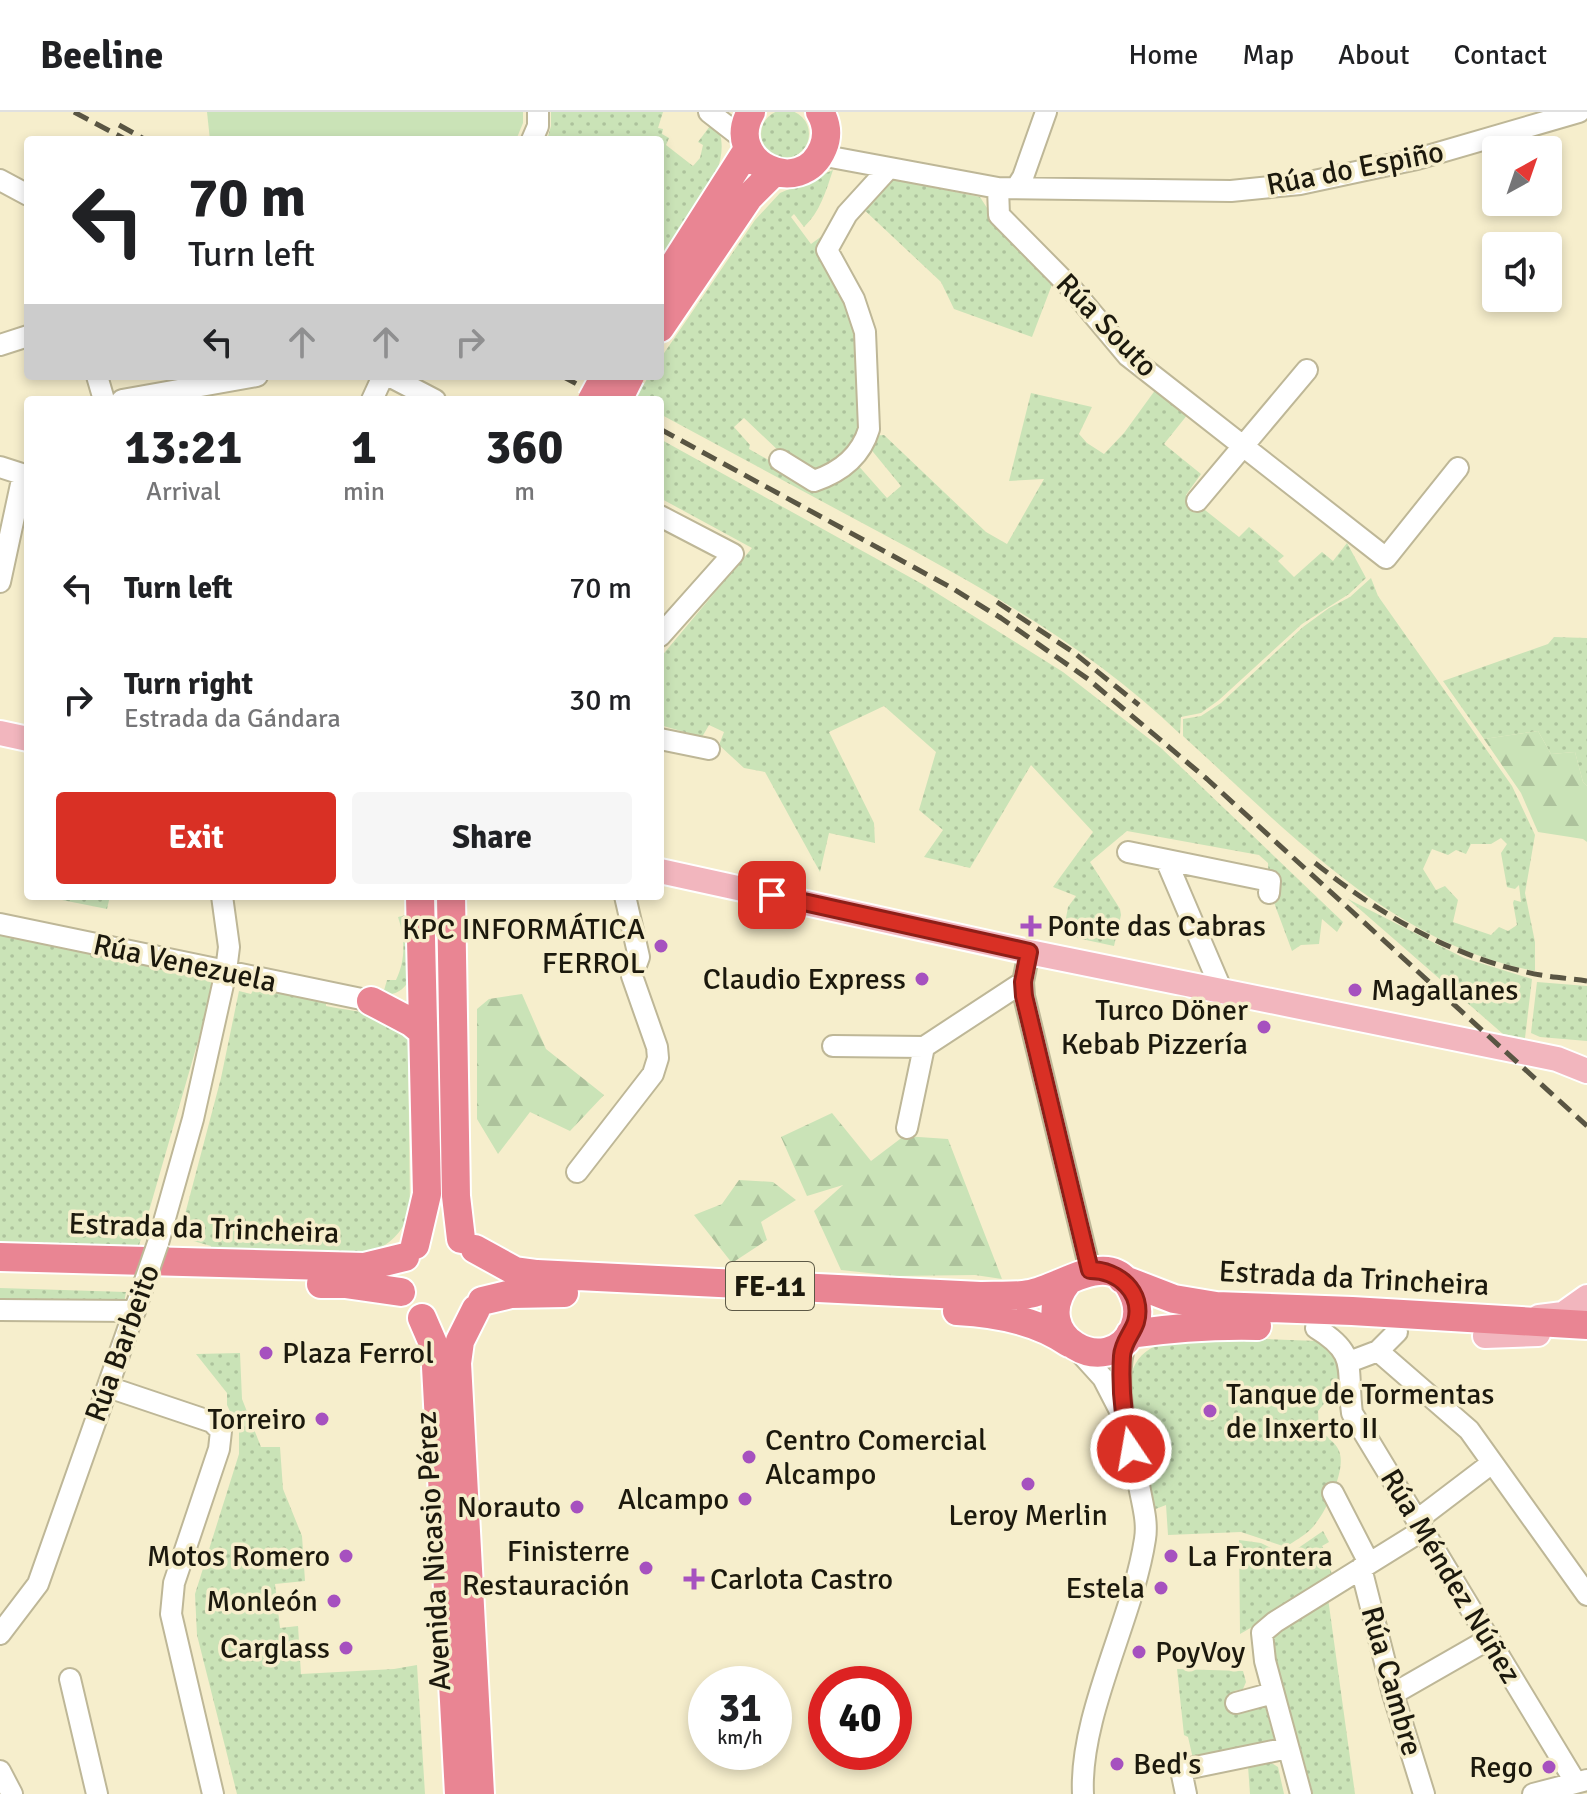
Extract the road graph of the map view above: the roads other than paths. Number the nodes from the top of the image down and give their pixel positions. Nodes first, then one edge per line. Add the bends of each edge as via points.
1 (538, 112) edge
2 (709, 112) edge
3 (751, 112) edge
4 (1046, 112) edge
5 (1579, 112) edge
6 (827, 131) edge
7 (534, 136) edge
8 (747, 145) junction
9 (888, 169) junction
10 (774, 172) junction
11 (0, 180) edge
12 (1007, 188) junction
13 (24, 193) edge
14 (664, 280) edge
15 (664, 322) edge
16 (24, 336) edge
17 (2, 339) edge
18 (1307, 370) dead end
19 (234, 380) edge
20 (394, 380) edge
21 (144, 396) edge
22 (427, 396) edge
23 (1242, 445) junction
24 (780, 460) dead end
25 (1458, 468) dead end
26 (12, 472) edge
27 (1197, 501) dead end
28 (664, 518) edge
29 (0, 582) edge
30 (664, 632) edge
31 (0, 733) edge
32 (24, 738) edge
33 (664, 740) edge
34 (709, 749) dead end
35 (1128, 852) dead end
36 (1166, 860) junction
37 (664, 872) edge
38 (1269, 893) dead end
39 (223, 900) edge
40 (420, 900) edge
41 (451, 900) edge
42 (626, 900) edge
43 (0, 924) edge
44 (1029, 952) junction
45 (226, 971) junction
46 (422, 978) junction
47 (1023, 982) junction
48 (1222, 991) junction
49 (371, 1001) junction
50 (422, 1031) junction
51 (833, 1046) dead end
52 (924, 1047) junction
53 (1575, 1061) edge
54 (1587, 1071) edge
55 (907, 1128) dead end
56 (577, 1172) dead end
57 (468, 1244) junction
58 (410, 1251) junction
59 (0, 1257) edge
60 (1079, 1275) junction
61 (0, 1276) edge
62 (1122, 1279) junction
63 (401, 1292) junction
64 (1587, 1297) edge
65 (137, 1304) junction
66 (479, 1305) junction
67 (0, 1310) edge
68 (422, 1318) junction
69 (1479, 1327) junction
70 (1316, 1328) junction
71 (1586, 1328) edge
72 (1128, 1337) junction
73 (1388, 1342) junction
74 (1072, 1345) junction
75 (1349, 1362) junction
76 (108, 1387) junction
77 (1123, 1415) junction
78 (1492, 1463) junction
79 (1333, 1493) dead end
80 (1420, 1525) junction
81 (1365, 1566) junction
82 (1587, 1595) edge
83 (0, 1634) edge
84 (1489, 1639) junction
85 (70, 1679) dead end
86 (1273, 1693) junction
87 (1393, 1694) junction
88 (1236, 1703) dead end
89 (1288, 1748) junction
90 (0, 1771) edge
91 (1582, 1782) edge
92 (1543, 1793) edge
93 (12, 1794) edge
94 (97, 1794) edge
95 (213, 1794) edge
96 (459, 1794) edge
97 (480, 1794) edge
98 (1083, 1794) edge
99 (1186, 1794) edge
100 (1301, 1794) edge
101 (1424, 1794) edge

1 - 7 street
2 - 8 street
3 - 8 highway
4 - 12 street via 1023,177
5 - 12 street, Rúa do Espiño via 1417,159 1300,184 1231,191
6 - 9 street
6 - 10 highway via 805,169
8 - 10 highway via 755,160
8 - 14 highway
9 - 12 street
9 - 24 street via 847,214 827,250 865,332 866,439 855,457 831,476 814,481
10 - 15 highway via 749,197
11 - 13 street
12 - 23 street, Rúa Souto via 999,215 1128,356
16 - 17 street
18 - 23 street
19 - 21 street
20 - 22 street
23 - 25 street, Rúa Souto via 1386,558
23 - 27 street
26 - 29 street
28 - 30 street via 733,554
31 - 32 main road
33 - 34 street
35 - 36 street
36 - 38 street via 1270,881
36 - 48 street
37 - 44 main road
39 - 45 street, Rúa Barbeito via 229,947
40 - 46 highway
41 - 57 highway via 456,1196
42 - 56 street via 639,957 632,976 658,1058 653,1074
43 - 45 street, Rúa Venezuela
44 - 47 street
44 - 48 main road
45 - 49 street, Rúa Venezuela
45 - 65 street, Rúa Barbeito, bridge via 193,1119
46 - 49 highway via 403,996
46 - 50 highway
47 - 52 street
47 - 60 street
48 - 53 main road
49 - 50 highway
50 - 58 highway via 427,1194
51 - 52 street
52 - 55 street
53 - 54 main road
57 - 58 highway via 438,1235
57 - 60 highway, FE-11 via 515,1271 537,1274 980,1296 1030,1294
57 - 66 highway via 483,1260 487,1274
58 - 59 highway, Estrada da Trincheira via 364,1267
58 - 63 highway via 399,1280
60 - 62 highway, FE-11 via 1107,1271
60 - 74 highway via 1059,1292 1055,1305 1060,1332
61 - 63 highway, Estrada da Trincheira via 345,1284
62 - 69 highway, Estrada da Trincheira / FE-11 via 1174,1299 1216,1306
62 - 72 highway via 1137,1311
63 - 68 highway
64 - 69 main road via 1552,1317
65 - 67 street
65 - 76 street, Rúa Barbeito
66 - 68 highway via 450,1323
66 - 74 highway, FE-11 via 534,1292 980,1313 1051,1330
66 - 97 highway, Avenida Nicasio Pérez via 460,1341 457,1363
68 - 96 highway, Avenida Nicasio Pérez via 435,1348
69 - 71 highway, Estrada da Trincheira / FE-11
69 - 73 highway, Estrada da Trincheira / FE-11
70 - 72 highway, Estrada da Trincheira / FE-11 via 1215,1325
70 - 73 highway, Estrada da Trincheira / FE-11
70 - 75 street via 1336,1340
72 - 74 highway, FE-11 via 1101,1352
72 - 77 street via 1122,1354
73 - 75 street
73 - 78 street via 1469,1430
74 - 77 street via 1103,1378
75 - 80 street, Rúa Méndez Núñez via 1352,1413
76 - 83 street, Rúa Barbeito via 38,1584
76 - 95 street via 212,1422 221,1431 174,1583 171,1614
77 - 98 street via 1146,1521 1145,1539 1089,1735
78 - 80 street
78 - 82 street
79 - 81 street, Rúa Cambre
80 - 81 street
80 - 84 street, Rúa Méndez Núñez
81 - 86 street via 1262,1633
81 - 87 street, Rúa Cambre
84 - 87 street
84 - 91 street, Rúa Méndez Núñez
85 - 94 street
86 - 88 street
86 - 89 street
87 - 101 street, Rúa Cambre
89 - 99 street via 1181,1770
89 - 100 street
90 - 93 street
91 - 92 street

